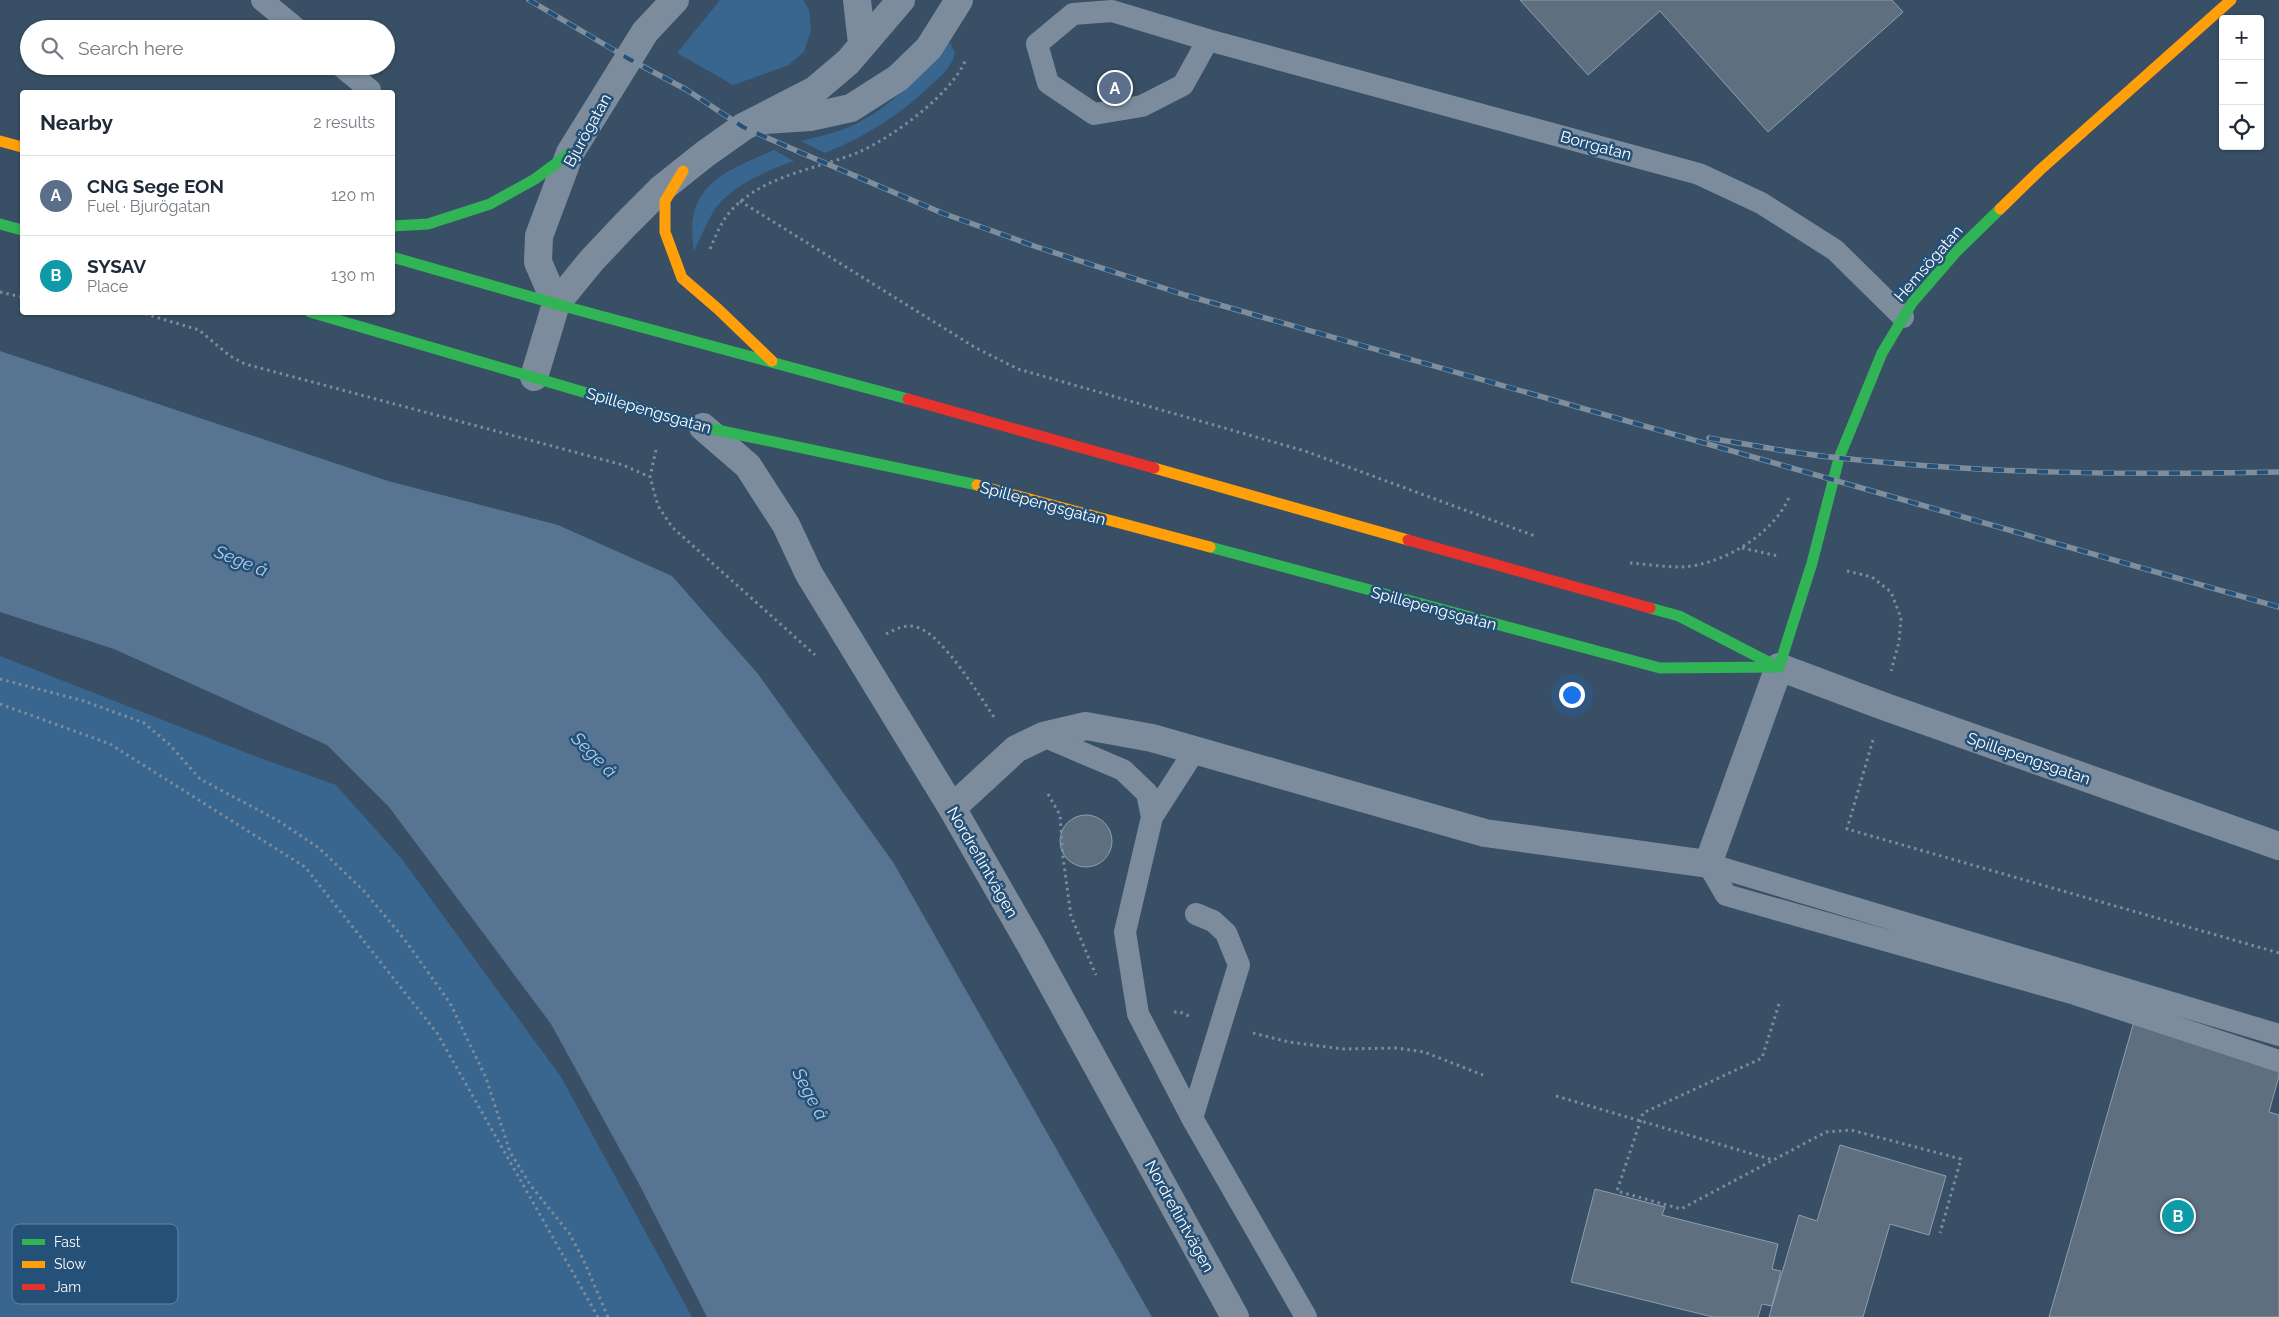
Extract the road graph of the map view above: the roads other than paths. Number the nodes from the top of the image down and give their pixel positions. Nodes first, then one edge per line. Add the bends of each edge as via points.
1 (262, 0) edge
2 (649, 0) edge
3 (675, 0) edge
4 (857, 0) edge
5 (901, 0) edge
6 (959, 0) edge
7 (2231, 0) edge
8 (285, 20) edge
9 (645, 32) junction
10 (1208, 40) junction
11 (862, 44) junction
12 (352, 75) edge
13 (370, 90) dead end
14 (756, 120) junction
15 (0, 141) edge
16 (20, 146) edge
17 (570, 153) junction
18 (683, 171) junction
19 (0, 224) edge
20 (395, 226) edge
21 (20, 229) edge
22 (395, 259) edge
23 (556, 304) junction
24 (320, 315) edge
25 (1903, 317) junction
26 (773, 362) junction
27 (534, 377) junction
28 (703, 427) junction
29 (1779, 668) junction
30 (1043, 736) junction
31 (1195, 750) junction
32 (952, 808) junction
33 (1152, 817) junction
34 (2279, 846) edge
35 (1708, 864) junction
36 (1196, 914) dead end
37 (2279, 1035) edge
38 (2279, 1061) edge
39 (1192, 1118) junction
40 (1235, 1317) edge
41 (1306, 1317) edge

1 - 8 lane
2 - 9 street
3 - 9 street, Bjurögatan
4 - 11 street
5 - 11 street
6 - 14 street via 929,48 898,78 852,108 810,117
7 - 25 street, Hemsögatan via 2033,177 1957,251
9 - 17 street, Bjurögatan
10 - 10 lane, Borrgatan via 1183,84 1142,106 1094,114 1048,83 1037,44 1073,14 1112,11
10 - 25 lane, Borrgatan via 1699,174 1761,203 1835,250
11 - 14 street via 848,62 815,90
12 - 13 lane
14 - 18 street
15 - 16 street
17 - 20 street via 535,179 490,204 428,224
17 - 23 street, Bjurögatan via 539,236 538,262
18 - 23 street via 626,224
18 - 26 street via 666,201 664,232 682,278
19 - 21 street
22 - 23 street, Spillepengsgatan
23 - 26 street, Spillepengsgatan
23 - 27 street
24 - 27 street, Spillepengsgatan
25 - 29 street, Hemsögatan via 1882,353 1839,458 1812,563
26 - 29 street, Spillepengsgatan via 1679,616
27 - 28 street, Spillepengsgatan
28 - 29 street, Spillepengsgatan via 966,482 1660,668
28 - 32 street, Nordreflintvägen via 748,466 786,525 809,574
29 - 34 street, Spillepengsgatan
29 - 35 street
30 - 31 street via 1086,726
30 - 32 street via 1016,749
30 - 33 lane via 1123,770 1147,793
31 - 33 lane
31 - 35 street via 1485,833
32 - 40 street, Nordreflintvägen
33 - 39 lane via 1126,932 1138,1014
35 - 37 lane
35 - 38 lane via 1726,895 2075,994
36 - 39 lane via 1213,921 1226,933 1239,964
39 - 41 lane

